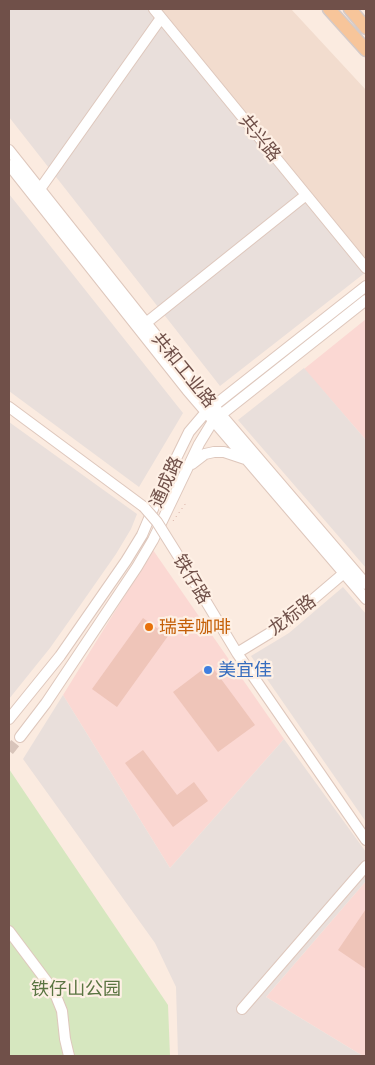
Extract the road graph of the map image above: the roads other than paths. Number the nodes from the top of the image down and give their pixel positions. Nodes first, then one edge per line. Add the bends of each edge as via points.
1 (154, 9) edge
2 (329, 9) edge
3 (350, 9) edge
4 (161, 18) junction
5 (366, 28) edge
6 (366, 50) edge
7 (9, 150) edge
8 (9, 166) edge
9 (40, 189) junction
10 (306, 195) junction
11 (366, 268) edge
12 (366, 286) edge
13 (366, 300) edge
14 (146, 323) junction
15 (9, 407) edge
16 (209, 409) junction
17 (217, 418) junction
18 (247, 460) junction
19 (188, 468) junction
20 (344, 573) junction
21 (366, 584) edge
22 (366, 599) edge
23 (237, 653) junction
24 (9, 719) edge
25 (20, 737) tunnel mouth
26 (366, 840) edge
27 (366, 866) edge
28 (9, 931) edge
29 (242, 1009) dead end
30 (69, 1056) edge

1 - 4 street, 共兴路
2 - 6 main road
3 - 5 main road
4 - 9 street
4 - 10 street, 共兴路
7 - 9 street, 共和工业路
8 - 16 street, 共和工业路
9 - 14 street, 共和工业路
10 - 11 street, 共兴路
10 - 14 street
12 - 16 street, 通成路
13 - 17 street, 通成路
14 - 16 street, 共和工业路
15 - 23 street, 铁仔路, bridge via 144,507 164,533
16 - 17 street, 共和工业路
16 - 24 street, 通成路 via 189,432 145,528 126,561 60,656
17 - 18 street, 共和工业路
17 - 19 street, 通成路
17 - 21 street, 共和工业路
18 - 19 street via 214,452 195,460
18 - 20 street, 共和工业路
19 - 25 street, 通成路 via 137,568
20 - 22 street, 共和工业路
20 - 23 street, 龙标路 via 284,625
23 - 26 street, 铁仔路
27 - 29 street
28 - 30 street via 54,991 62,1011

